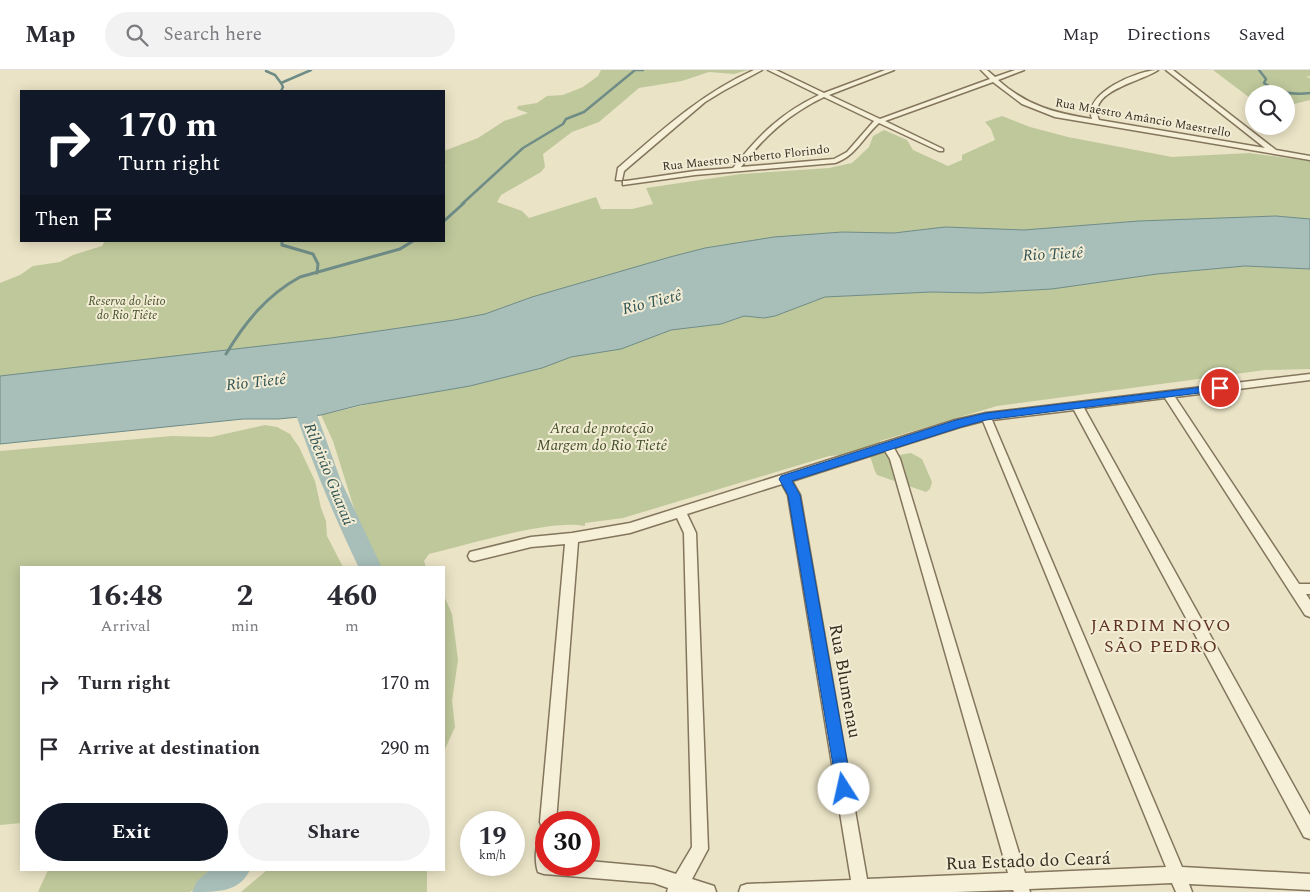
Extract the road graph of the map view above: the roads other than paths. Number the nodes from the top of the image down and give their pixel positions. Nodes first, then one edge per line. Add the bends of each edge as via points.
1 (759, 70) edge
2 (771, 70) edge
3 (891, 70) edge
4 (984, 70) edge
5 (1021, 70) edge
6 (1155, 70) edge
7 (1169, 70) edge
8 (993, 80) junction
9 (820, 94) junction
10 (877, 122) junction
11 (1096, 123) junction
12 (941, 150) dead end
13 (1275, 154) junction
14 (1310, 158) edge
15 (736, 169) junction
16 (1310, 377) edge
17 (1168, 395) junction
18 (1077, 405) junction
19 (986, 417) junction
20 (888, 446) junction
21 (785, 479) junction
22 (680, 513) junction
23 (572, 538) junction
24 (474, 556) dead end
25 (1310, 588) edge
26 (1296, 589) junction
27 (1310, 611) edge
28 (549, 811) edge
29 (1310, 831) edge
30 (600, 871) edge
31 (1177, 875) junction
32 (1310, 882) edge
33 (1021, 887) edge
34 (677, 888) edge
35 (861, 890) edge
36 (708, 892) edge
37 (747, 892) edge
38 (1184, 892) edge

1 - 15 street, Rua Maestro Norberto Florindo via 723,87 701,102 621,170 615,180 626,183
2 - 9 street
3 - 9 street
4 - 8 street, Rua Maestro Amâncio Maestrello
5 - 8 street, Rua Maestro Norberto Florindo
6 - 11 street via 1103,94 1093,112
7 - 13 street
8 - 10 street, Rua Maestro Norberto Florindo
8 - 11 street, Rua Maestro Amâncio Maestrello via 1028,106
9 - 10 street
9 - 15 street via 797,106 774,126 748,151
10 - 12 street
10 - 15 street, Rua Maestro Norberto Florindo via 864,131 853,152 835,161
11 - 13 street, Rua Maestro Amâncio Maestrello
13 - 14 street, Rua Maestro Amâncio Maestrello
16 - 17 street
17 - 18 street
17 - 26 street
18 - 19 street
18 - 29 street
19 - 20 street
19 - 31 street
20 - 21 street
20 - 33 street via 895,459
21 - 22 street
21 - 35 street, Rua Blumenau via 794,495
22 - 23 street via 630,528
22 - 34 street via 690,533 700,849
23 - 24 street via 531,542
23 - 28 street
25 - 26 street
26 - 27 street
30 - 34 street via 654,875
31 - 32 street, Rua Estado do Ceará
31 - 33 street, Rua Estado do Ceará
31 - 38 street
33 - 35 street, Rua Estado do Ceará
34 - 36 street
35 - 37 street, Rua Estado do Ceará

